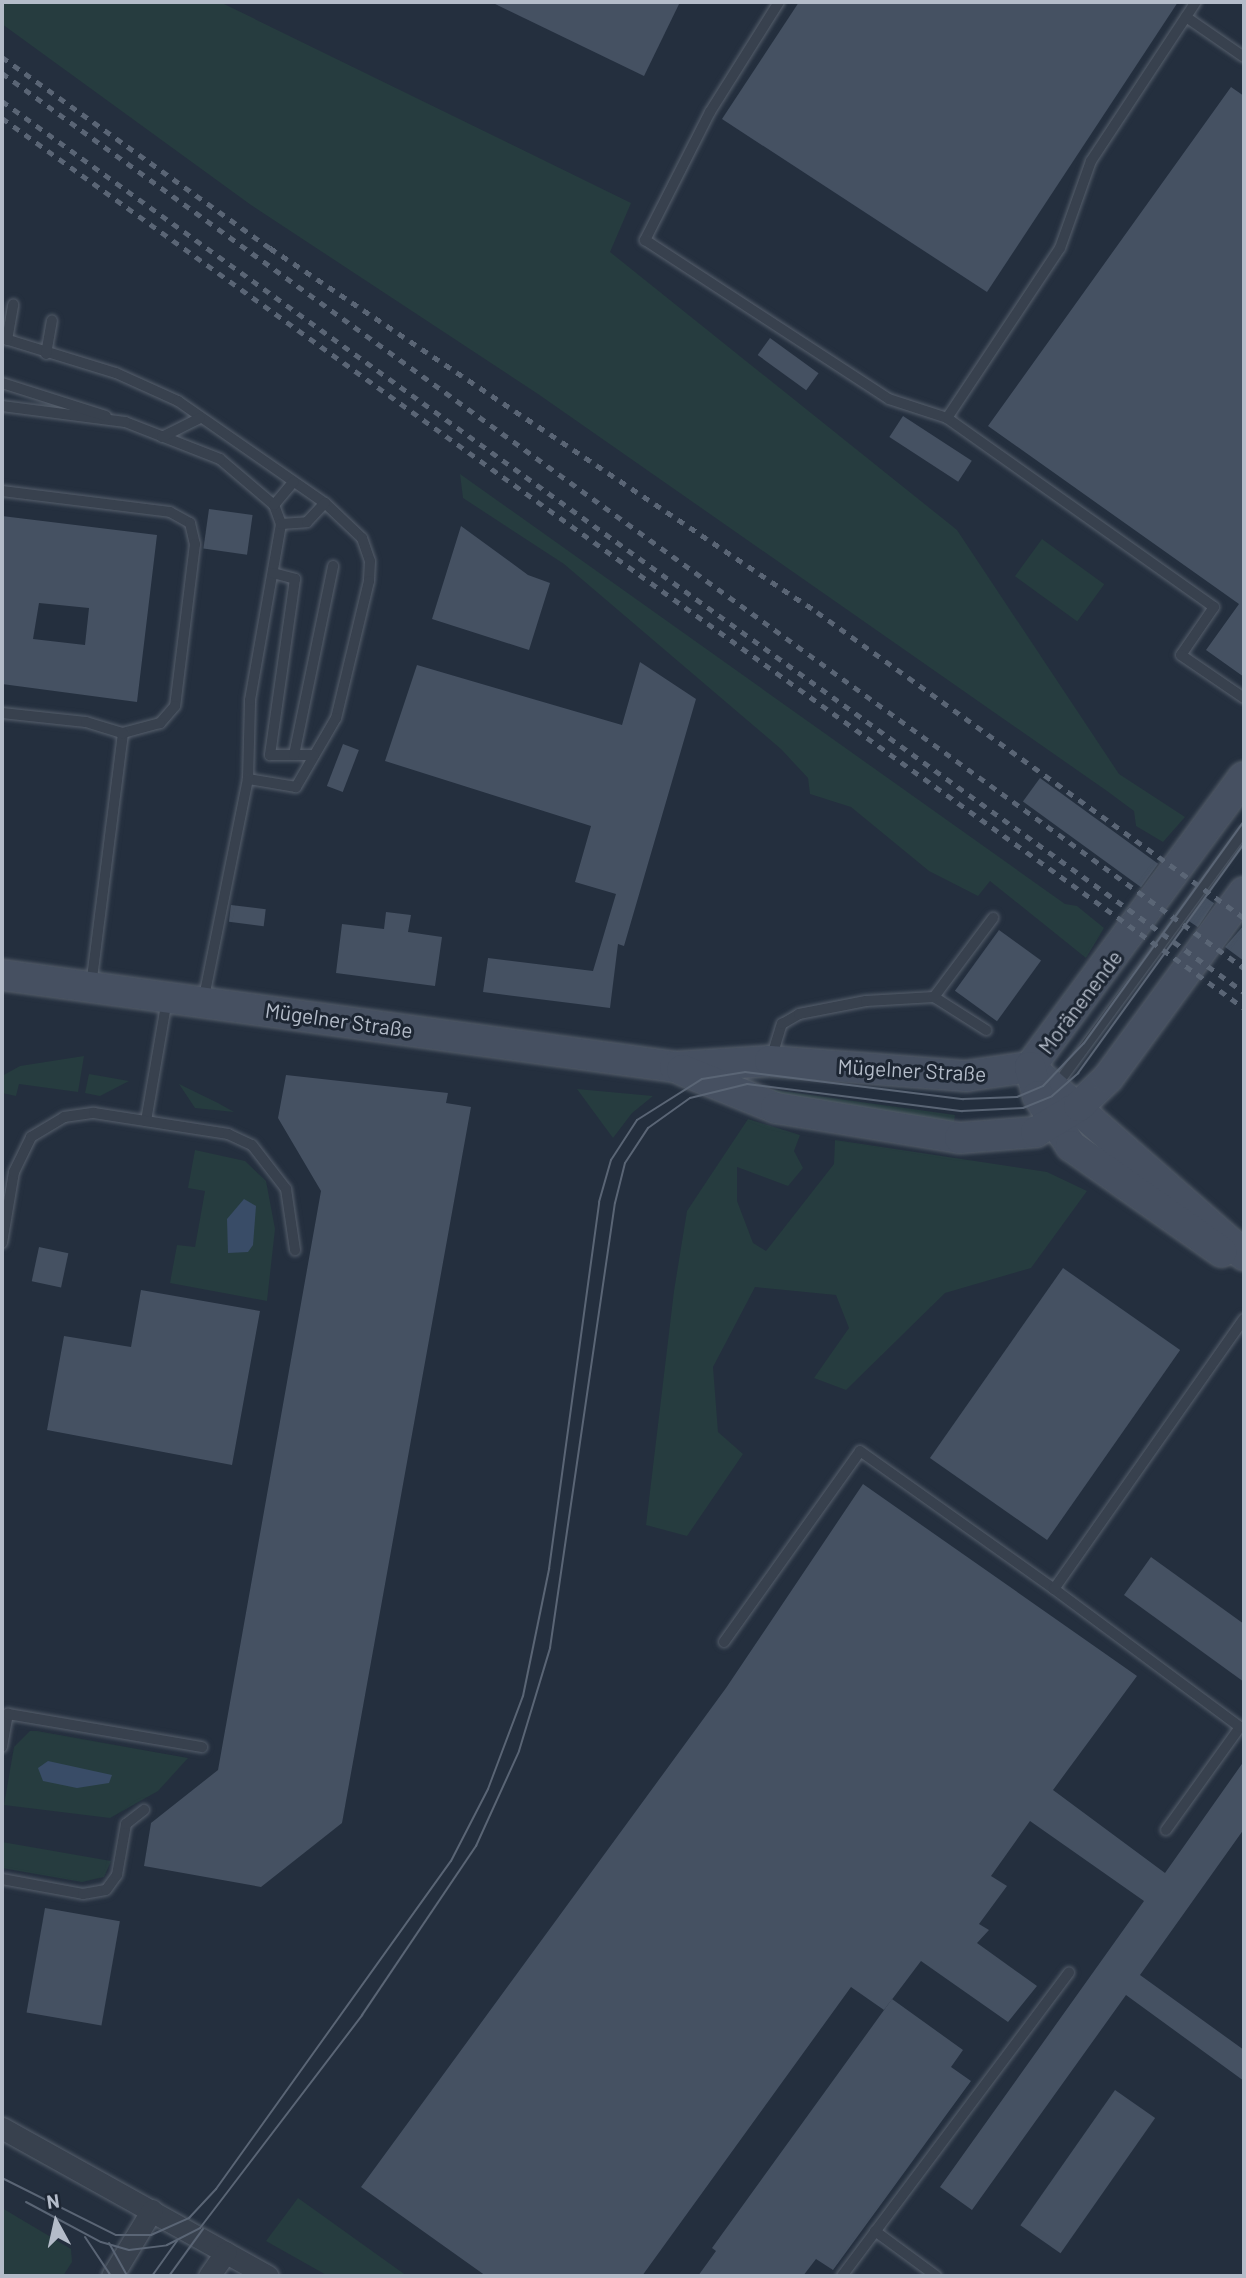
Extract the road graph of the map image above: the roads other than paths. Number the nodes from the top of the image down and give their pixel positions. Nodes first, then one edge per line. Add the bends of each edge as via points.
1 (779, 2) edge
2 (1196, 2) edge
3 (1186, 17) junction
4 (1244, 57) edge
5 (13, 305) dead end
6 (52, 321) dead end
7 (4, 339) edge
8 (47, 354) junction
9 (2, 383) edge
10 (2, 405) edge
11 (200, 418) junction
12 (947, 418) junction
13 (125, 422) junction
14 (162, 437) junction
15 (293, 482) junction
16 (2, 491) edge
17 (326, 503) junction
18 (274, 505) junction
19 (281, 524) junction
20 (333, 566) dead end
21 (274, 573) junction
22 (1244, 698) edge
23 (2, 713) edge
24 (123, 733) junction
25 (294, 755) junction
26 (314, 755) junction
27 (1244, 777) edge
28 (248, 779) junction
29 (1244, 831) edge
30 (1244, 892) edge
31 (993, 918) dead end
32 (2, 975) edge
33 (91, 988) junction
34 (168, 997) junction
35 (934, 998) junction
36 (203, 1002) junction
37 (986, 1030) dead end
38 (770, 1062) junction
39 (675, 1067) junction
40 (1030, 1067) junction
41 (1047, 1091) junction
42 (1079, 1106) junction
43 (146, 1121) junction
44 (1055, 1124) junction
45 (4, 1212) edge
46 (2, 1243) edge
47 (295, 1250) dead end
48 (1244, 1255) edge
49 (1244, 1263) edge
50 (1244, 1319) edge
51 (1054, 1590) junction
52 (724, 1642) dead end
53 (5, 1713) edge
54 (2, 1747) edge
55 (202, 1747) dead end
56 (144, 1810) dead end
57 (1166, 1830) dead end
58 (2, 1879) edge
59 (1069, 1973) dead end
60 (2, 2128) edge
61 (152, 2210) junction
62 (875, 2231) junction
63 (226, 2252) junction
64 (112, 2276) edge
65 (209, 2276) edge
66 (268, 2276) edge
67 (842, 2276) edge
68 (936, 2276) edge

1 - 12 lane via 710,112 645,240 889,399
2 - 3 lane
3 - 4 lane
3 - 12 lane via 1091,161 1060,248
5 - 7 lane
6 - 8 lane
7 - 8 lane
8 - 11 lane via 116,373 178,401
9 - 13 lane
10 - 13 lane
11 - 14 lane
11 - 15 lane
12 - 22 lane via 1214,607 1181,654
13 - 14 lane
14 - 18 lane via 220,459
15 - 17 lane
15 - 18 lane
16 - 24 lane via 170,512 190,523 195,544 174,706 160,723
17 - 19 lane via 307,523
17 - 26 lane via 362,538 370,561 336,718
18 - 19 lane
19 - 21 lane
20 - 25 lane
21 - 25 lane via 295,579 270,755
21 - 28 lane via 250,700
23 - 24 lane via 86,722
24 - 33 lane
25 - 26 lane
26 - 28 lane via 296,787
27 - 40 street, Moränenende via 1073,1016
28 - 36 lane
29 - 41 lane
30 - 42 street via 1118,1067
31 - 35 lane
32 - 33 street, Mügelner Straße
33 - 34 street, Mügelner Straße
34 - 36 street, Mügelner Straße
34 - 43 lane
35 - 37 lane
35 - 38 lane via 866,1001 799,1014 782,1024
36 - 39 street, Mügelner Straße
38 - 39 street, Mügelner Straße
38 - 40 street, Mügelner Straße via 966,1076
39 - 44 street, Mügelner Straße via 776,1108 904,1130 997,1139
40 - 41 street
41 - 42 street
41 - 44 street
42 - 44 street
42 - 48 street
43 - 45 lane via 78,1114 41,1129 18,1160
43 - 47 lane via 228,1135 258,1149 286,1189
44 - 49 street via 1099,1168 1208,1245
45 - 46 lane
50 - 51 lane
51 - 52 lane via 860,1451
51 - 57 lane via 1240,1727
53 - 54 lane
53 - 55 lane
56 - 58 lane via 126,1824 117,1875 106,1890 83,1894
59 - 62 lane
60 - 61 street
61 - 63 street
61 - 64 street
62 - 67 lane
62 - 68 lane
63 - 65 street
63 - 66 street

